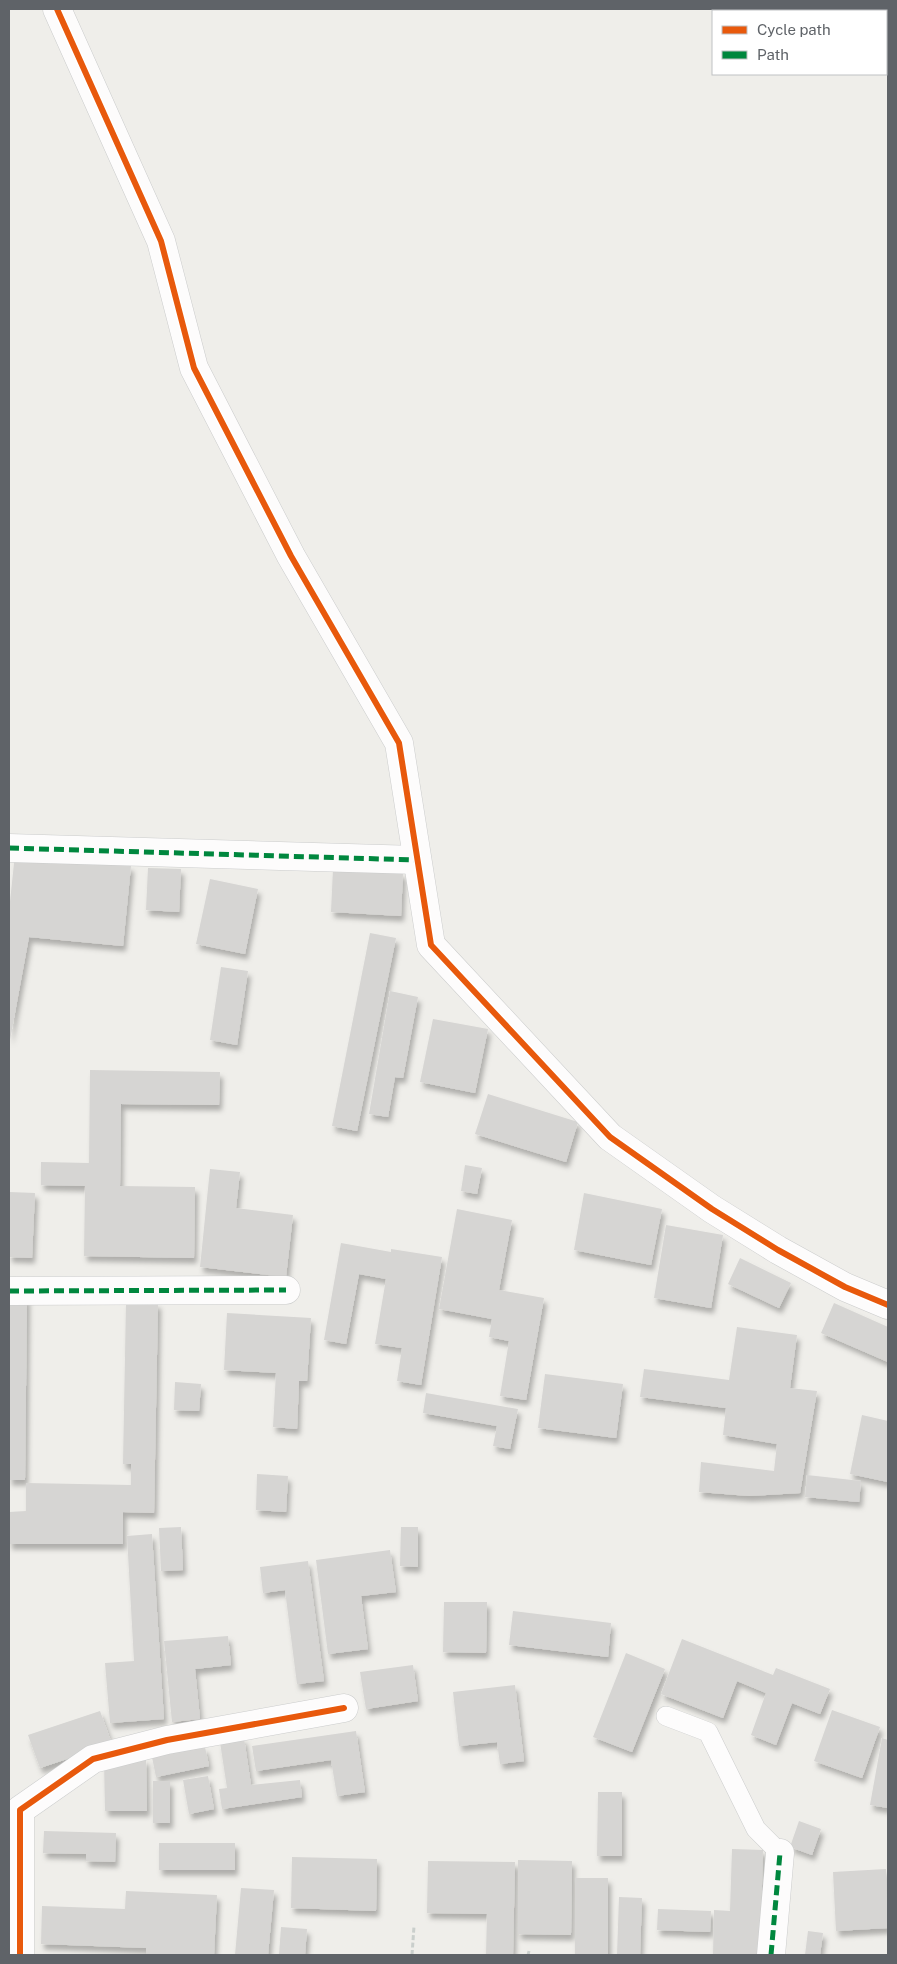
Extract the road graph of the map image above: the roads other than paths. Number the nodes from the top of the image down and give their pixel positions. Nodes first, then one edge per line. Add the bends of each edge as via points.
1 (57, 9) edge
2 (9, 848) edge
3 (417, 860) junction
4 (286, 1290) dead end
5 (9, 1291) edge
6 (888, 1306) edge
7 (344, 1708) dead end
8 (666, 1716) dead end
9 (15, 1807) edge
10 (780, 1853) joint
11 (20, 1955) edge
12 (771, 1955) edge

1 - 3 street via 161,241 194,368 292,556 399,743
2 - 3 street
3 - 6 street via 431,945 610,1138 778,1250
4 - 5 street
7 - 9 street via 167,1740 93,1759
8 - 10 lane via 708,1732 756,1829
9 - 11 street
10 - 12 street

